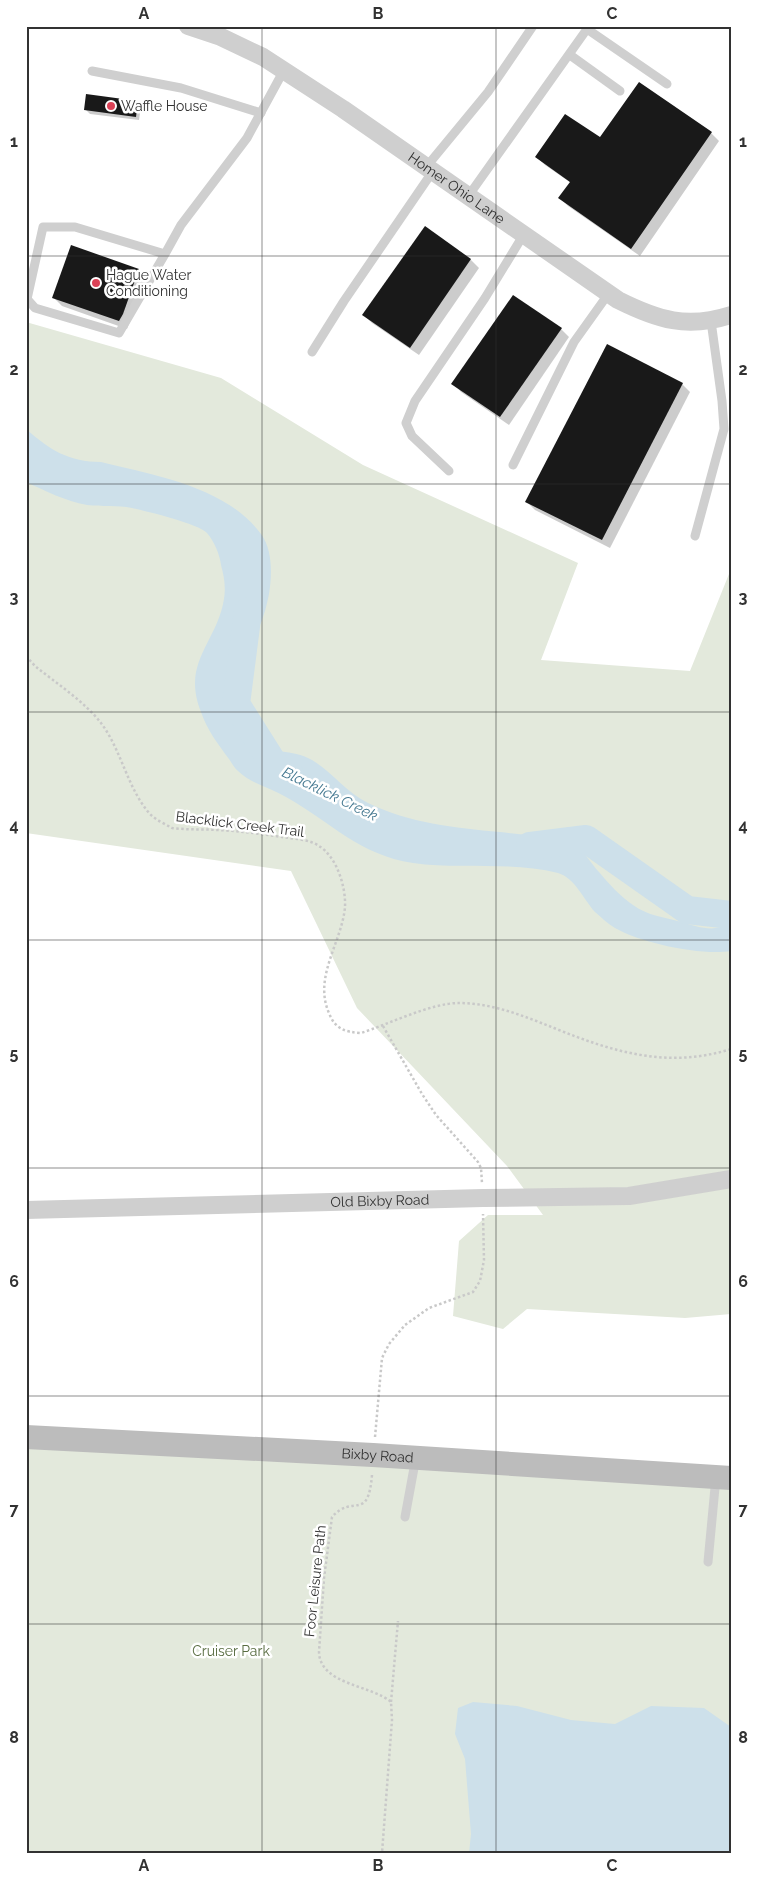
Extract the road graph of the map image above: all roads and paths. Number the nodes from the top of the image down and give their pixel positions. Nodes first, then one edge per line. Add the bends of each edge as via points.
1 (188, 26) edge
2 (533, 26) edge
3 (570, 55) junction
4 (284, 70) junction
5 (92, 71) dead end
6 (666, 84) dead end
7 (620, 91) dead end
8 (261, 113) junction
9 (430, 168) junction
10 (469, 195) junction
11 (524, 234) junction
12 (165, 254) junction
13 (609, 293) junction
14 (731, 315) edge
15 (711, 321) junction
16 (312, 352) dead end
17 (513, 465) dead end
18 (449, 471) dead end
19 (696, 536) dead end
20 (26, 656) edge
21 (384, 1026) junction
22 (731, 1049) edge
23 (731, 1179) edge
24 (483, 1198) junction
25 (26, 1210) edge
26 (26, 1437) edge
27 (374, 1455) junction
28 (414, 1468) dead end
29 (723, 1478) edge
30 (405, 1517) dead end
31 (708, 1562) dead end
32 (398, 1621) dead end
33 (391, 1702) junction
34 (382, 1853) edge

1 - 4 street, Homer Ohio Lane via 246,48
2 - 9 lane
3 - 6 lane via 587,29
3 - 7 lane
3 - 10 lane
4 - 8 lane
4 - 9 street, Homer Ohio Lane
5 - 8 lane via 181,88
8 - 12 lane via 247,138 181,226
9 - 10 street, Homer Ohio Lane
9 - 16 lane
10 - 11 street, Homer Ohio Lane
11 - 13 street, Homer Ohio Lane
11 - 18 lane via 420,394 406,423 412,436
12 - 12 lane via 75,227 43,227 27,299 35,308 118,333
13 - 15 street, Homer Ohio Lane via 662,318 686,322
13 - 17 lane via 574,342
14 - 15 street, Homer Ohio Lane
15 - 19 lane via 724,429
20 - 21 path, Blacklick Creek Trail via 100,721 136,793 150,814 162,823 172,828 244,832 303,840 328,852 342,882 345,905 326,974 326,1006 339,1029 362,1033
21 - 22 path, Blacklick Creek Trail via 437,1005 473,1003 516,1013 588,1042 620,1051 668,1059 694,1058
21 - 24 path, Foor Leisure Path via 422,1094 478,1162
23 - 24 street, Old Bixby Road via 629,1196
24 - 25 street, Old Bixby Road
24 - 27 path, Foor Leisure Path via 484,1260 480,1281 473,1292 429,1308 405,1325 382,1358
26 - 27 street, Bixby Road
27 - 29 street, Bixby Road
27 - 33 path, Foor Leisure Path via 367,1501 341,1509 332,1517 319,1657 330,1673
28 - 30 lane
29 - 31 lane
32 - 33 path
33 - 34 path

